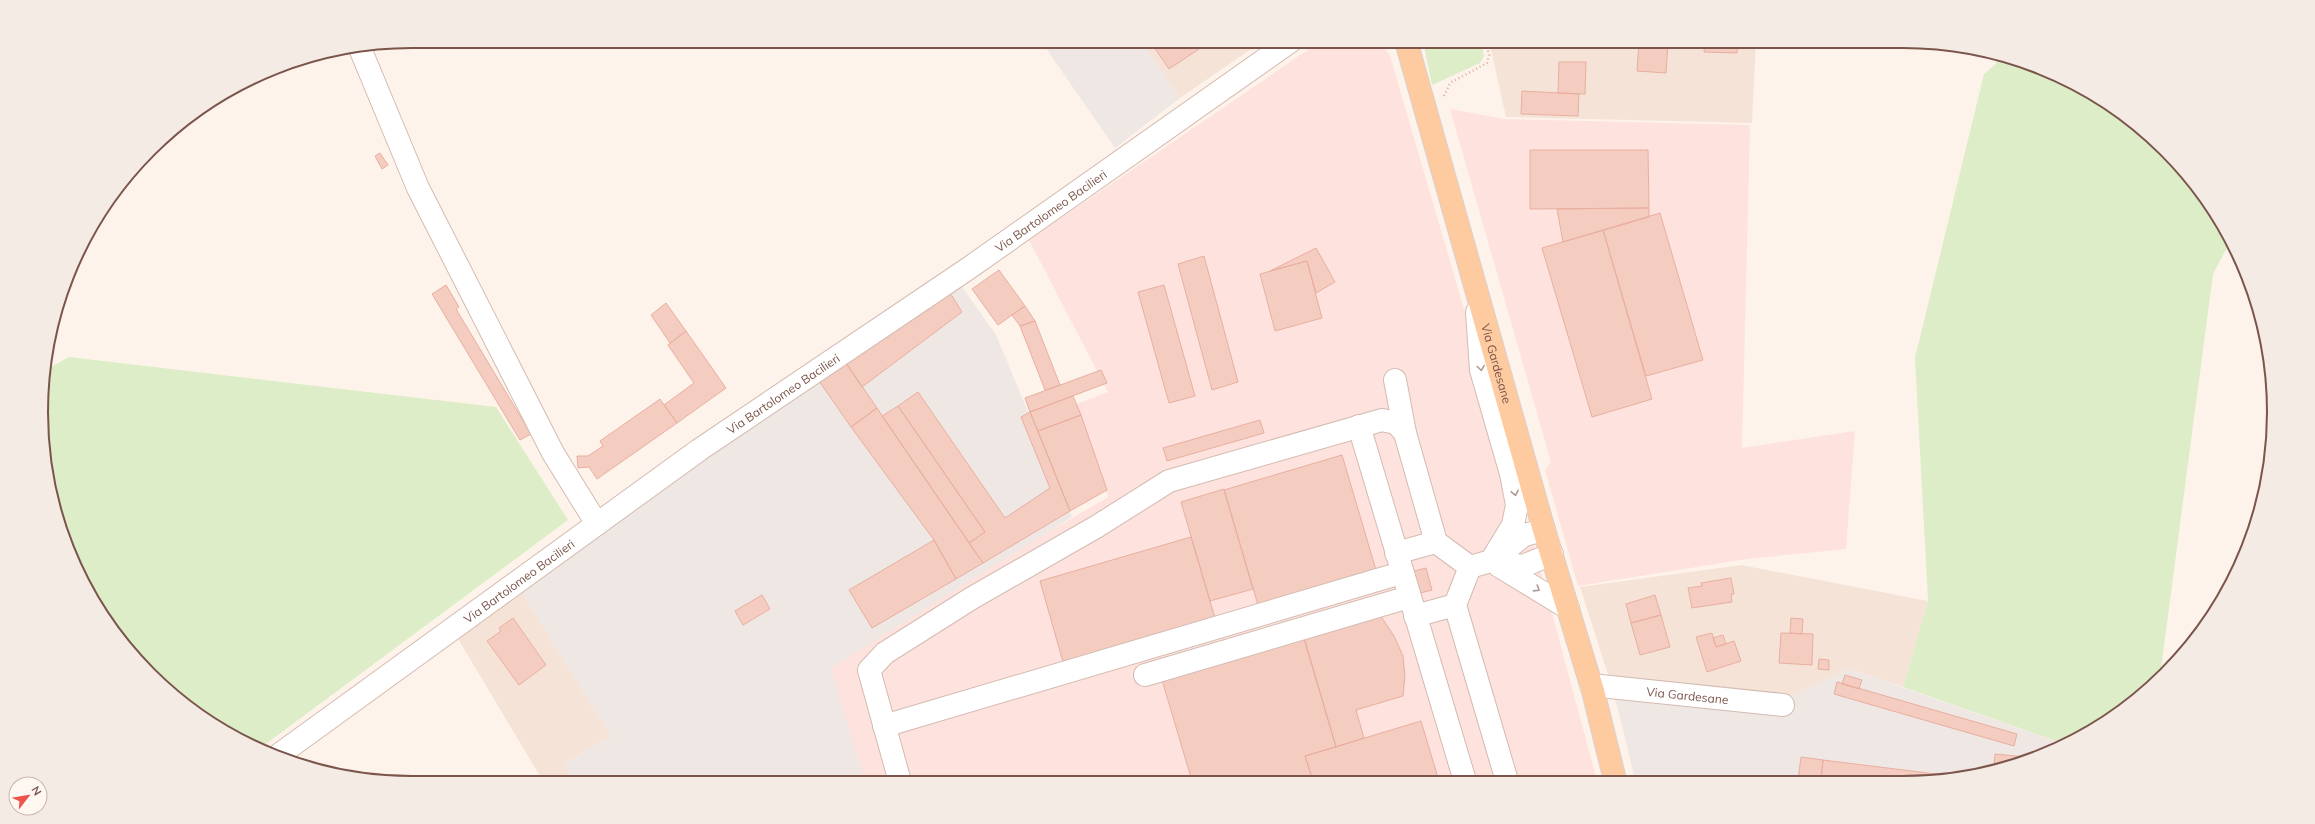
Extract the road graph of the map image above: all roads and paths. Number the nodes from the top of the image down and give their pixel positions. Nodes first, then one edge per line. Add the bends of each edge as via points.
1 (1281, 48) edge
2 (1408, 48) edge
3 (1488, 48) edge
4 (360, 52) edge
5 (1444, 102) dead end
6 (1476, 287) junction
7 (1395, 380) dead end
8 (1359, 426) junction
9 (1405, 433) junction
10 (597, 524) junction
11 (1544, 530) junction
12 (1436, 542) junction
13 (1552, 554) junction
14 (1491, 561) junction
15 (1399, 563) junction
16 (1470, 567) junction
17 (1455, 605) junction
18 (1412, 606) junction
19 (1568, 608) junction
20 (1145, 675) dead end
21 (1591, 685) junction
22 (1783, 705) dead end
23 (884, 726) junction
24 (283, 752) edge
25 (898, 776) edge
26 (1464, 776) edge
27 (1506, 776) edge
28 (1614, 776) edge

1 - 10 street, Via Bartolomeo Bacilieri via 969,268 699,450
2 - 6 main road, Via Gardesane
3 - 5 path via 1487,63 1450,83 1445,90
4 - 10 street via 422,195 553,452
6 - 11 main road, Via Gardesane
6 -> 14 street via 1481,370 1511,474 1517,505 1513,525
7 - 9 street
8 - 9 street via 1382,420 1396,423
8 - 15 street
8 - 23 street via 1169,481 885,653 869,670
9 - 12 street
10 - 24 street, Via Bartolomeo Bacilieri
11 - 13 main road, Via Gardesane
11 - 14 street via 1524,535
12 - 15 street
12 - 16 street
13 - 14 street via 1523,566
13 - 19 main road, Via Gardesane
14 - 16 street
14 -> 19 street
15 - 18 street
15 - 23 street
16 - 17 street
17 - 18 street
17 - 27 street
18 - 20 street
18 - 26 street
19 - 21 main road, Via Gardesane
21 - 22 street, Via Gardesane
21 - 28 main road, Via Gardesane
23 - 25 street

